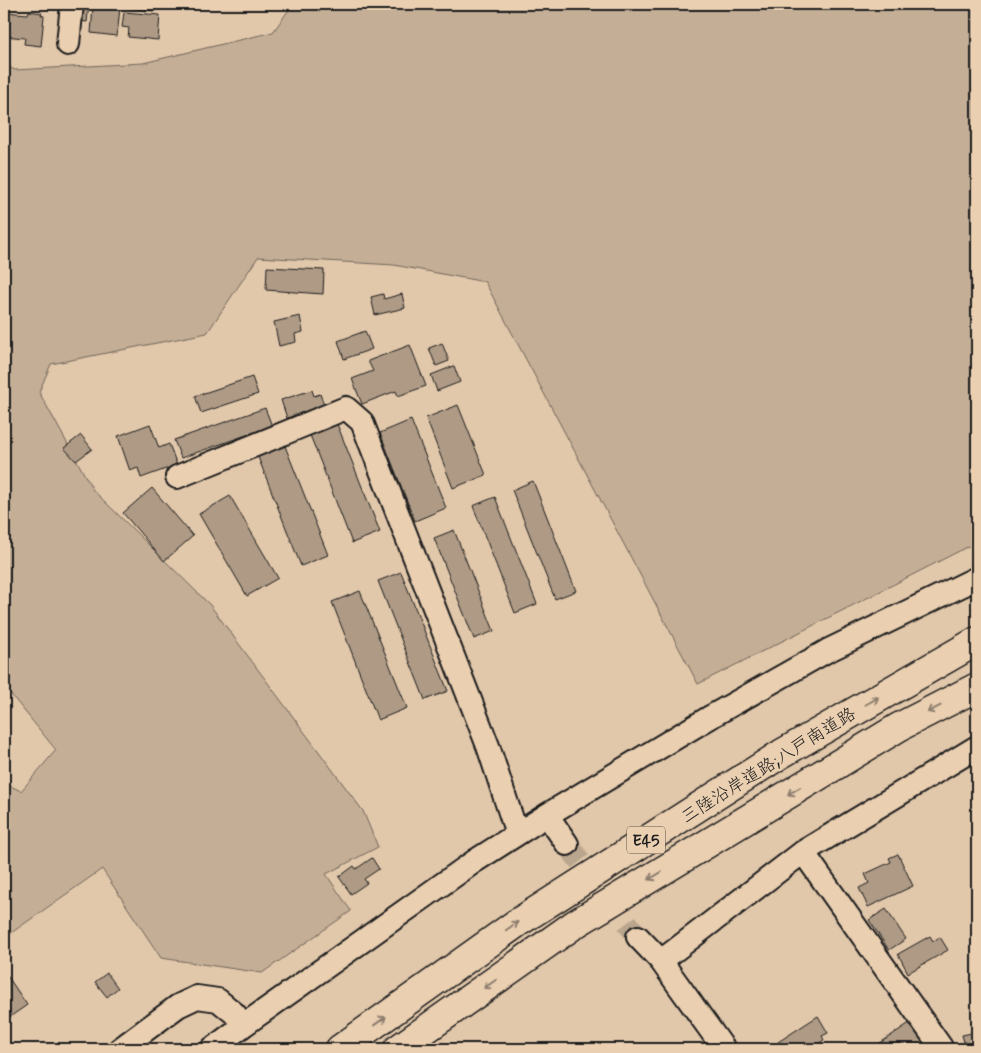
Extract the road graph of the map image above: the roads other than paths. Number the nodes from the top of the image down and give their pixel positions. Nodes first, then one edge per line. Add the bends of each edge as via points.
1 (72, 4) edge
2 (68, 44) dead end
3 (177, 477) dead end
4 (977, 578) edge
5 (977, 640) edge
6 (977, 687) edge
7 (977, 747) edge
8 (547, 815) junction
9 (517, 834) junction
10 (567, 844) tunnel mouth
11 (803, 852) junction
12 (638, 937) tunnel mouth
13 (661, 961) junction
14 (244, 1025) junction
15 (940, 1047) dead end
16 (120, 1049) edge
17 (212, 1049) edge
18 (340, 1049) edge
19 (398, 1049) edge
20 (724, 1049) edge

1 - 2 street
3 - 9 street via 346,408 362,422 488,746
4 - 8 street via 827,651
18 -> 5 highway, 三陸沿岸道路;八戸南道路 / E45 via 533,912 781,754
6 -> 19 highway, 三陸沿岸道路;八戸南道路 / E45 via 899,727 575,924
7 - 11 street
8 - 9 street
8 - 10 street
9 - 14 street
11 - 13 street
11 - 15 street
12 - 13 street
13 - 20 street
14 - 16 street via 218,1000 197,997 178,1006
14 - 17 street

